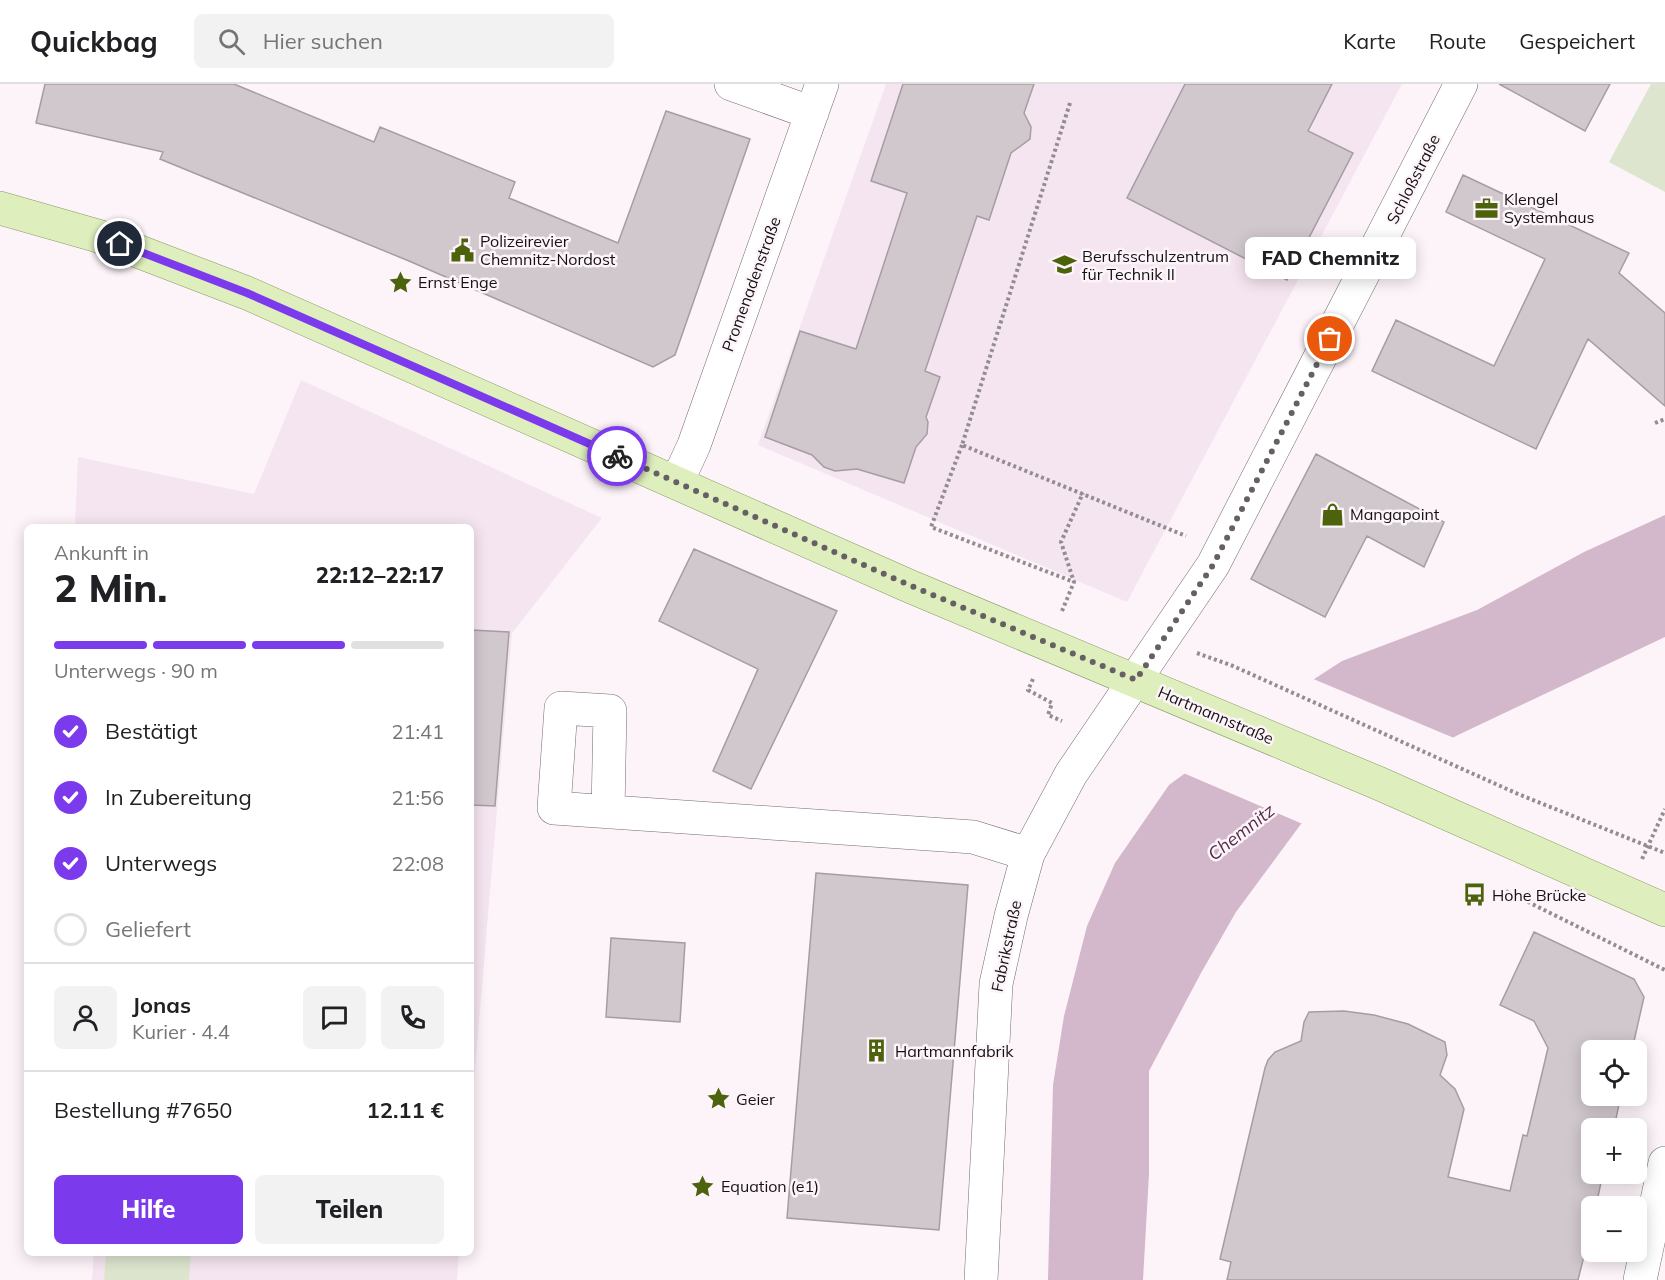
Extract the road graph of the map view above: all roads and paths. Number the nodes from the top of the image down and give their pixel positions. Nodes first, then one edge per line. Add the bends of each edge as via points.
1 (731, 84) edge
2 (1461, 84) edge
3 (817, 99) edge
4 (1070, 103) dead end
5 (0, 208) edge
6 (1665, 419) edge
7 (1655, 423) dead end
8 (962, 445) junction
9 (677, 482) junction
10 (1171, 529) dead end
11 (1074, 582) dead end
12 (1233, 666) dead end
13 (1136, 680) junction
14 (1665, 809) edge
15 (608, 812) dead end
16 (1648, 845) junction
17 (1665, 853) edge
18 (1028, 854) junction
19 (1506, 891) dead end
20 (1628, 893) junction
21 (1665, 910) edge
22 (1665, 970) edge
23 (1665, 1163) edge
24 (981, 1280) edge
25 (1640, 1280) edge

1 - 3 street
2 - 13 street, Schloßstraße via 1213,565
3 - 9 street, Promenadenstraße via 694,445
4 - 8 path
5 - 9 main road, Hartmannstraße via 98,236 247,293
6 - 7 path
8 - 10 path
8 - 11 path via 931,527
9 - 13 main road, Hartmannstraße
12 - 16 path via 1518,794
13 - 18 street, Fabrikstraße via 1069,778
13 - 20 main road, Hartmannstraße
14 - 16 path
15 - 18 street via 973,837
16 - 17 path
16 - 20 path
18 - 24 street, Fabrikstraße via 996,984
19 - 22 path
20 - 21 main road, Hartmannstraße
23 - 25 street

